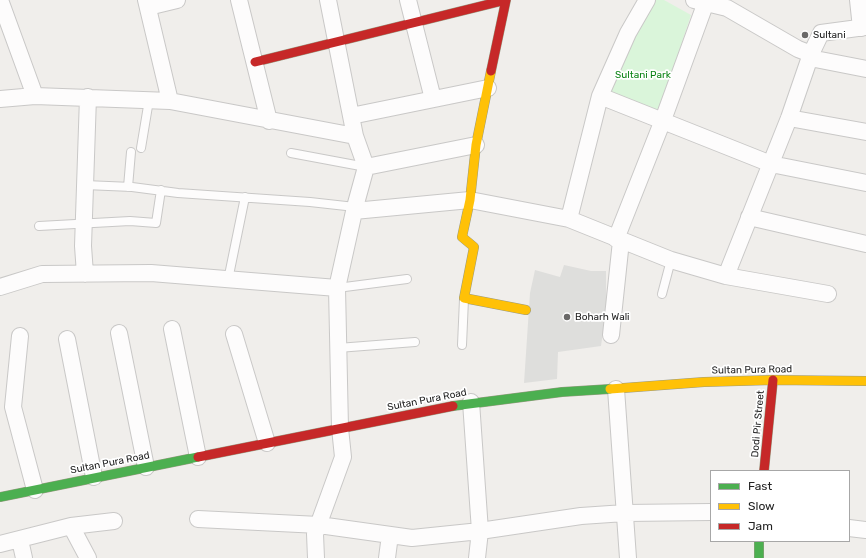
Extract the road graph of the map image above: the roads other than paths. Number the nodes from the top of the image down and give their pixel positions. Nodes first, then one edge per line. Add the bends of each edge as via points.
1 (0, 0) edge
2 (177, 0) edge
3 (239, 0) edge
4 (328, 0) edge
5 (408, 0) edge
6 (647, 0) edge
7 (858, 0) edge
8 (700, 1) edge
9 (147, 3) edge
10 (730, 4) edge
11 (414, 23) junction
12 (864, 27) edge
13 (336, 41) junction
14 (810, 56) junction
15 (254, 62) junction
16 (866, 69) edge
17 (488, 88) junction
18 (34, 96) junction
19 (600, 96) junction
20 (88, 97) junction
21 (0, 99) edge
22 (433, 99) junction
23 (149, 100) junction
24 (170, 101) junction
25 (351, 116) junction
26 (789, 118) junction
27 (664, 120) junction
28 (269, 121) junction
29 (866, 132) edge
30 (355, 136) junction
31 (476, 145) junction
32 (142, 148) dead end
33 (131, 152) dead end
34 (290, 153) dead end
35 (771, 164) junction
36 (366, 167) junction
37 (866, 183) edge
38 (85, 185) junction
39 (128, 186) junction
40 (161, 190) junction
41 (245, 197) junction
42 (470, 200) junction
43 (354, 209) junction
44 (749, 217) junction
45 (569, 219) junction
46 (84, 223) junction
47 (39, 226) dead end
48 (618, 240) junction
49 (866, 244) edge
50 (670, 260) junction
51 (85, 274) junction
52 (726, 276) junction
53 (407, 279) dead end
54 (228, 280) junction
55 (1, 283) edge
56 (337, 288) junction
57 (662, 294) dead end
58 (828, 294) dead end
59 (464, 298) junction
60 (526, 310) dead end
61 (172, 329) dead end
62 (119, 333) dead end
63 (234, 334) dead end
64 (611, 335) dead end
65 (20, 336) dead end
66 (67, 339) dead end
67 (415, 342) dead end
68 (462, 345) dead end
69 (338, 348) junction
70 (773, 380) junction
71 (866, 381) edge
72 (616, 389) junction
73 (471, 402) junction
74 (340, 428) junction
75 (267, 443) junction
76 (198, 457) junction
77 (146, 467) junction
78 (764, 470) edge
79 (94, 477) junction
80 (35, 490) junction
81 (0, 496) edge
82 (710, 512) edge
83 (625, 513) junction
84 (198, 519) dead end
85 (114, 522) dead end
86 (319, 524) junction
87 (71, 526) junction
88 (850, 528) edge
89 (866, 530) edge
90 (480, 531) junction
91 (390, 535) junction
92 (20, 540) junction
93 (759, 542) edge
94 (0, 544) edge
95 (24, 558) edge
96 (88, 558) edge
97 (316, 558) edge
98 (387, 558) edge
99 (477, 558) edge
100 (628, 558) edge
101 (759, 558) edge

1 - 18 street
2 - 9 street
3 - 15 street
4 - 13 street
5 - 11 street
6 - 19 street via 628,33
7 - 12 street
8 - 10 street
8 - 27 street
9 - 24 street
10 - 14 street
11 - 13 main road
11 - 17 main road via 506,0
11 - 22 street
12 - 14 street via 821,33
13 - 15 main road
13 - 25 street
14 - 16 street
14 - 26 street
15 - 28 street
17 - 22 street
17 - 31 main road
18 - 20 street
18 - 21 street
19 - 27 street
19 - 45 street
20 - 23 street
20 - 38 street
22 - 25 street
23 - 24 street
23 - 32 lane
24 - 28 street
25 - 30 street
26 - 29 street
26 - 35 street
27 - 35 street
27 - 48 street
28 - 30 street
30 - 36 street
31 - 36 street
31 - 42 main road
33 - 39 lane
34 - 36 lane
35 - 37 street
35 - 44 street
36 - 43 street
38 - 39 lane
38 - 46 street
39 - 40 lane
40 - 41 lane
40 - 46 lane via 156,223
41 - 43 lane
41 - 54 lane
42 - 43 street
42 - 45 street
42 - 59 main road via 462,237 474,247
43 - 56 street
44 - 49 street
44 - 52 street
45 - 48 street
46 - 47 lane
46 - 51 street
48 - 50 street
48 - 64 street
50 - 52 street
50 - 57 lane
51 - 54 street via 151,273
51 - 55 street via 42,274
52 - 58 street
53 - 56 lane
54 - 56 street
56 - 69 street
59 - 60 main road
59 - 68 lane
61 - 76 street
62 - 77 street
63 - 75 street
65 - 80 street via 13,407
66 - 79 street
67 - 69 lane
69 - 74 street
70 - 71 main road, Sultan Pura Road
70 - 72 main road, Sultan Pura Road
70 - 78 main road, Dodi Pir Street
72 - 73 main road, Sultan Pura Road
72 - 83 street
73 - 74 main road, Sultan Pura Road
73 - 90 street
74 - 75 main road, Sultan Pura Road
74 - 86 street via 343,458
75 - 76 main road, Sultan Pura Road
76 - 77 main road, Sultan Pura Road
77 - 79 main road, Sultan Pura Road
79 - 80 main road, Sultan Pura Road
80 - 81 main road, Sultan Pura Road
82 - 83 street
83 - 90 street via 581,516
83 - 100 street
84 - 86 street
85 - 87 street
86 - 91 street
86 - 97 street via 315,534
87 - 92 street
87 - 96 street
88 - 89 street
90 - 91 street via 412,538
90 - 99 street
91 - 98 street
92 - 94 street
92 - 95 street
93 - 101 main road

